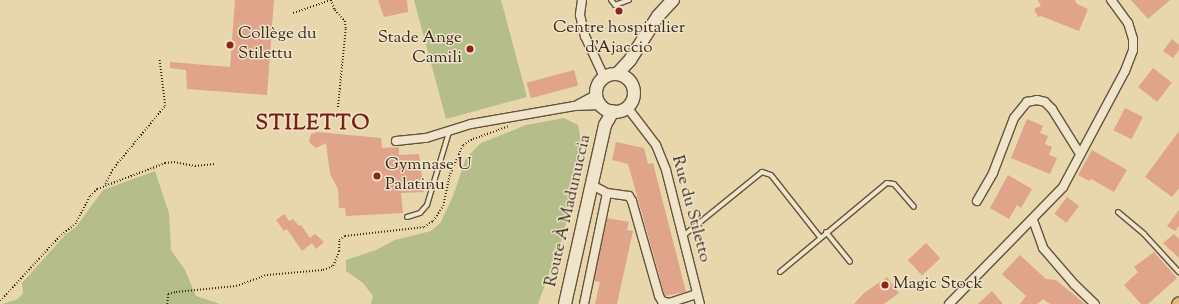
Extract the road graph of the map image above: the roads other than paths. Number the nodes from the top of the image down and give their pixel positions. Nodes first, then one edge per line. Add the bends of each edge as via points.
1 (582, 0) edge
2 (611, 0) edge
3 (629, 0) edge
4 (673, 0) edge
5 (1111, 0) edge
6 (622, 76) junction
7 (604, 77) junction
8 (604, 105) junction
9 (627, 106) junction
10 (450, 129) junction
11 (396, 141) dead end
12 (1080, 154) junction
13 (592, 185) junction
14 (607, 193) junction
15 (977, 201) dead end
16 (914, 207) dead end
17 (1118, 212) dead end
18 (407, 217) dead end
19 (1033, 220) junction
20 (826, 232) junction
21 (682, 236) junction
22 (820, 236) junction
23 (850, 262) dead end
24 (780, 272) dead end
25 (1179, 272) edge
26 (697, 294) junction
27 (565, 304) edge
28 (584, 304) edge
29 (700, 304) edge
30 (948, 304) edge
31 (1095, 304) edge

1 - 7 street via 580,15 585,36
2 - 3 lane via 615,5
4 - 6 main road via 658,16
5 - 12 street via 1128,23 1133,50 1126,71
6 - 7 main road
6 - 9 main road via 634,90 634,96
7 - 8 main road via 598,85
8 - 9 main road
8 - 10 street via 574,106
8 - 13 main road, Route À Madunuccia via 605,125
9 - 21 street, Rue du Stiletto via 656,145 666,170
10 - 11 street via 426,138
10 - 18 lane via 428,205 420,213
12 - 15 street via 1045,102 1027,102 1014,118 993,173
12 - 19 street via 1062,187
13 - 14 street
13 - 27 main road, Route À Madunuccia
14 - 26 street via 629,196 632,201 658,296 662,301 669,303
14 - 28 street
16 - 20 lane via 891,182
17 - 25 lane via 1144,234
19 - 30 street
19 - 31 street via 1043,248
20 - 22 lane
20 - 23 lane
21 - 22 lane via 762,172 771,175
21 - 26 street, Rue du Stiletto
22 - 24 lane
26 - 29 street, Rue du Stiletto

